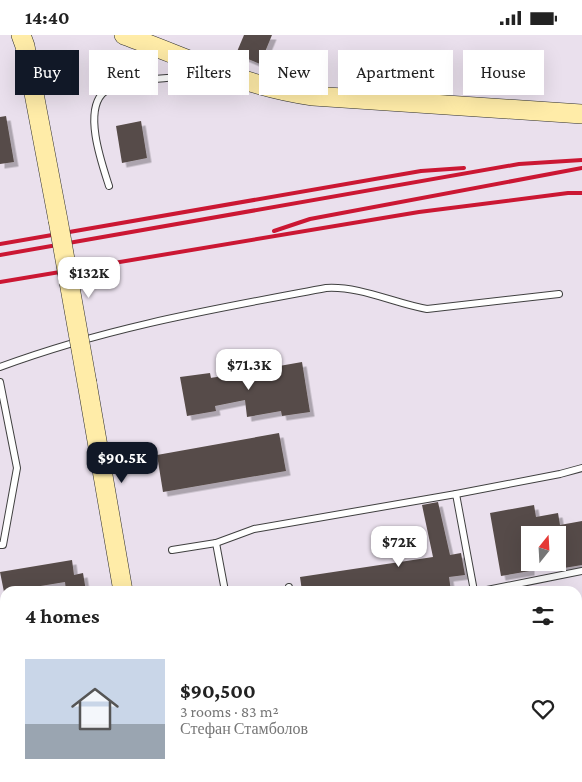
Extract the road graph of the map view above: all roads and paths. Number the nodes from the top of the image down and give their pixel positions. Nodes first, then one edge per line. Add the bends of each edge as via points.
1 (21, 35) edge
2 (124, 35) edge
3 (168, 52) edge
4 (168, 78) edge
5 (249, 83) edge
6 (582, 114) edge
7 (109, 186) dead end
8 (559, 294) dead end
9 (0, 367) edge
10 (0, 382) edge
11 (582, 468) edge
12 (456, 494) junction
13 (216, 543) junction
14 (0, 545) edge
15 (172, 550) dead end
16 (582, 571) edge
17 (122, 586) edge
18 (224, 586) edge
19 (473, 586) edge
20 (507, 586) edge

1 - 17 street, bridge via 58,220
2 - 3 street
4 - 7 lane via 111,87 101,95 95,124 98,150
5 - 6 street via 313,97
8 - 9 lane via 427,309 344,287 326,287 159,320 65,344
10 - 14 lane via 18,467 3,545
11 - 12 lane
12 - 13 lane via 254,529
12 - 19 lane
13 - 15 lane
13 - 18 lane
16 - 20 lane

